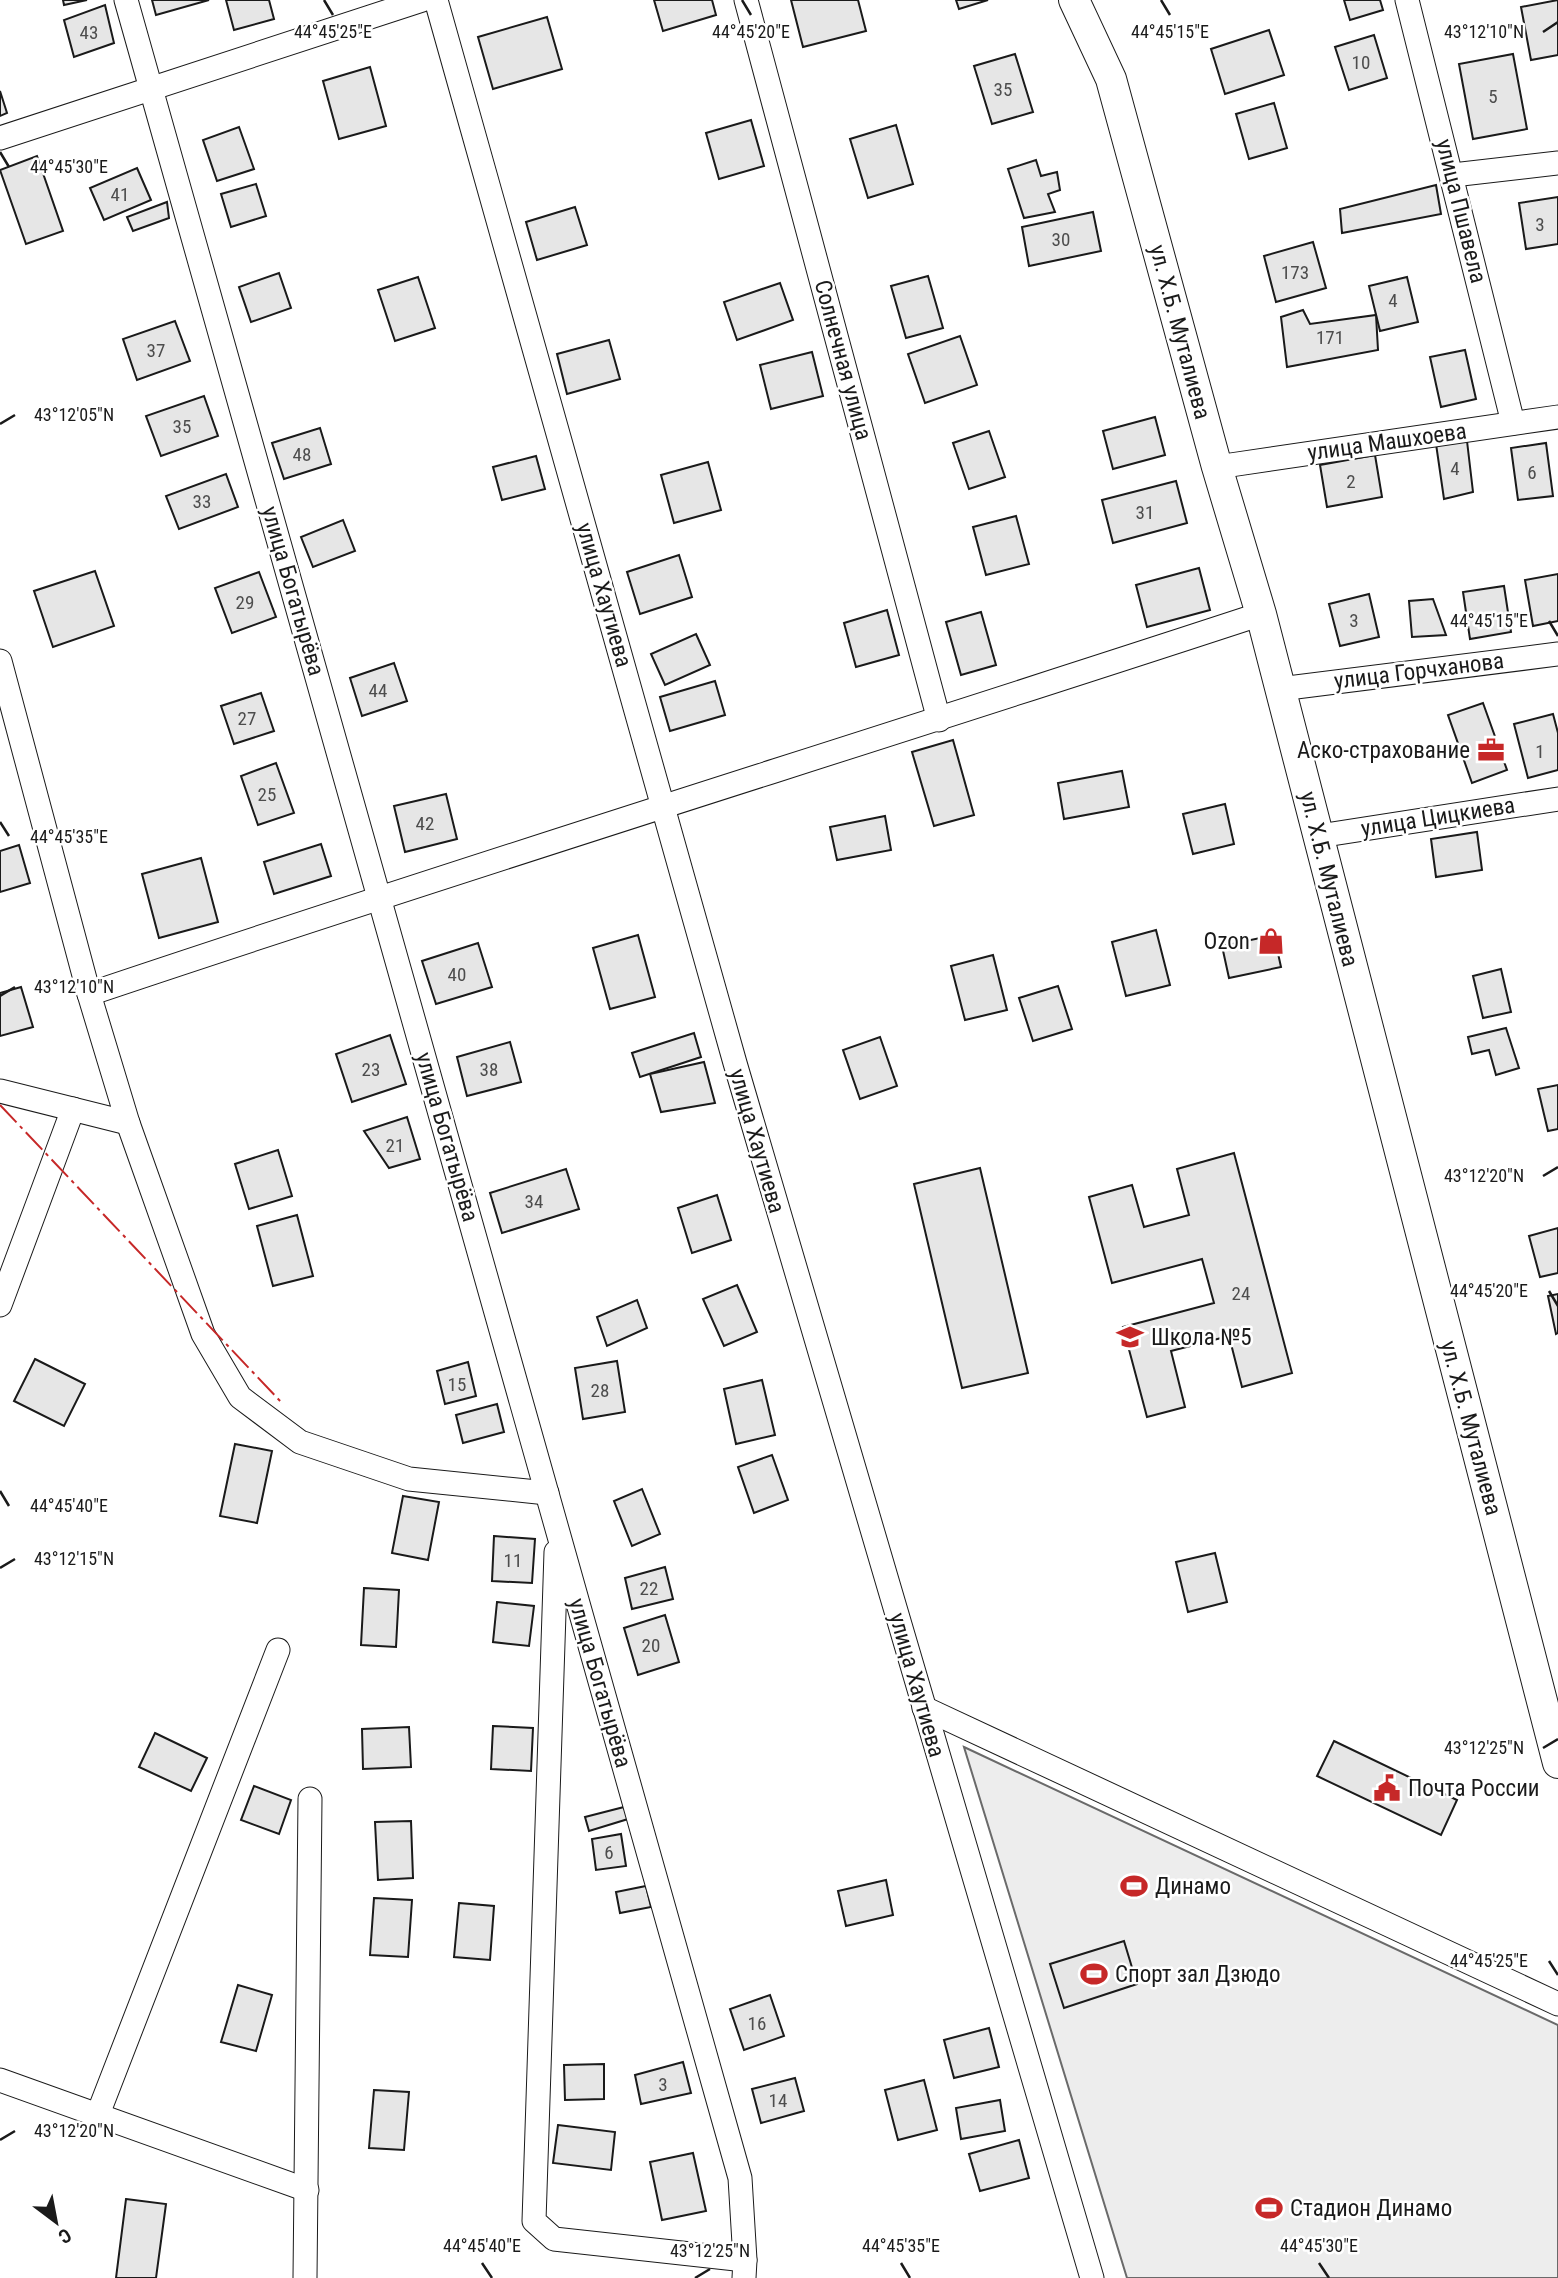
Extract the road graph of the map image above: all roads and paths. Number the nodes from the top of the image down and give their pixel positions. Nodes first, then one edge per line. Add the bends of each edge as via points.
1 (126, 0) edge
2 (422, 0) edge
3 (436, 0) edge
4 (746, 0) edge
5 (1407, 0) edge
6 (1080, 6) edge
7 (152, 90) junction
8 (0, 138) edge
9 (1558, 163) edge
10 (1453, 175) junction
11 (1558, 418) edge
12 (1513, 423) junction
13 (1217, 467) junction
14 (1261, 614) junction
15 (1558, 654) edge
16 (0, 661) edge
17 (1280, 689) junction
18 (939, 720) junction
19 (1558, 799) edge
20 (664, 807) junction
21 (1319, 836) junction
22 (379, 896) junction
23 (89, 994) junction
24 (0, 1091) edge
25 (73, 1109) junction
26 (128, 1123) junction
27 (0, 1305) edge
28 (547, 1493) junction
29 (557, 1531) junction
30 (278, 1650) dead end
31 (924, 1708) junction
32 (1558, 1763) edge
33 (310, 1800) dead end
34 (1558, 2004) edge
35 (0, 2080) edge
36 (98, 2114) junction
37 (307, 2190) junction
38 (744, 2269) edge
39 (305, 2278) edge
40 (1091, 2278) edge

1 - 7 street, улица Богатырёва
2 - 7 street
3 - 20 street, улица Хаутиева
4 - 18 street, Солнечная улица
5 - 10 street, улица Пшавела
6 - 13 main road, ул. Х.Б. Муталиева via 1111,79
7 - 8 street
7 - 22 street, улица Богатырёва
9 - 10 street
10 - 12 street, улица Пшавела
11 - 12 street, улица Машхоева
12 - 13 street, улица Машхоева
13 - 14 main road, ул. Х.Б. Муталиева
14 - 17 main road, ул. Х.Б. Муталиева
14 - 18 street
15 - 17 street, улица Горчханова
16 - 23 street
17 - 21 main road, ул. Х.Б. Муталиева
18 - 20 street
19 - 21 street, улица Цицкиева
20 - 22 street
20 - 31 street, улица Хаутиева
21 - 32 main road, ул. Х.Б. Муталиева
22 - 23 street
22 - 28 street, улица Богатырёва
23 - 26 street
24 - 25 street
25 - 26 street
25 - 27 street
26 - 28 street via 203,1334 240,1397 300,1442 409,1479
28 - 29 street, улица Богатырёва
29 - 38 street, улица Богатырёва via 740,2178
29 - 38 street via 534,2221 554,2239
30 - 36 street
31 - 34 street
31 - 40 street, улица Хаутиева
33 - 37 street
35 - 36 street
36 - 37 street
37 - 39 street

